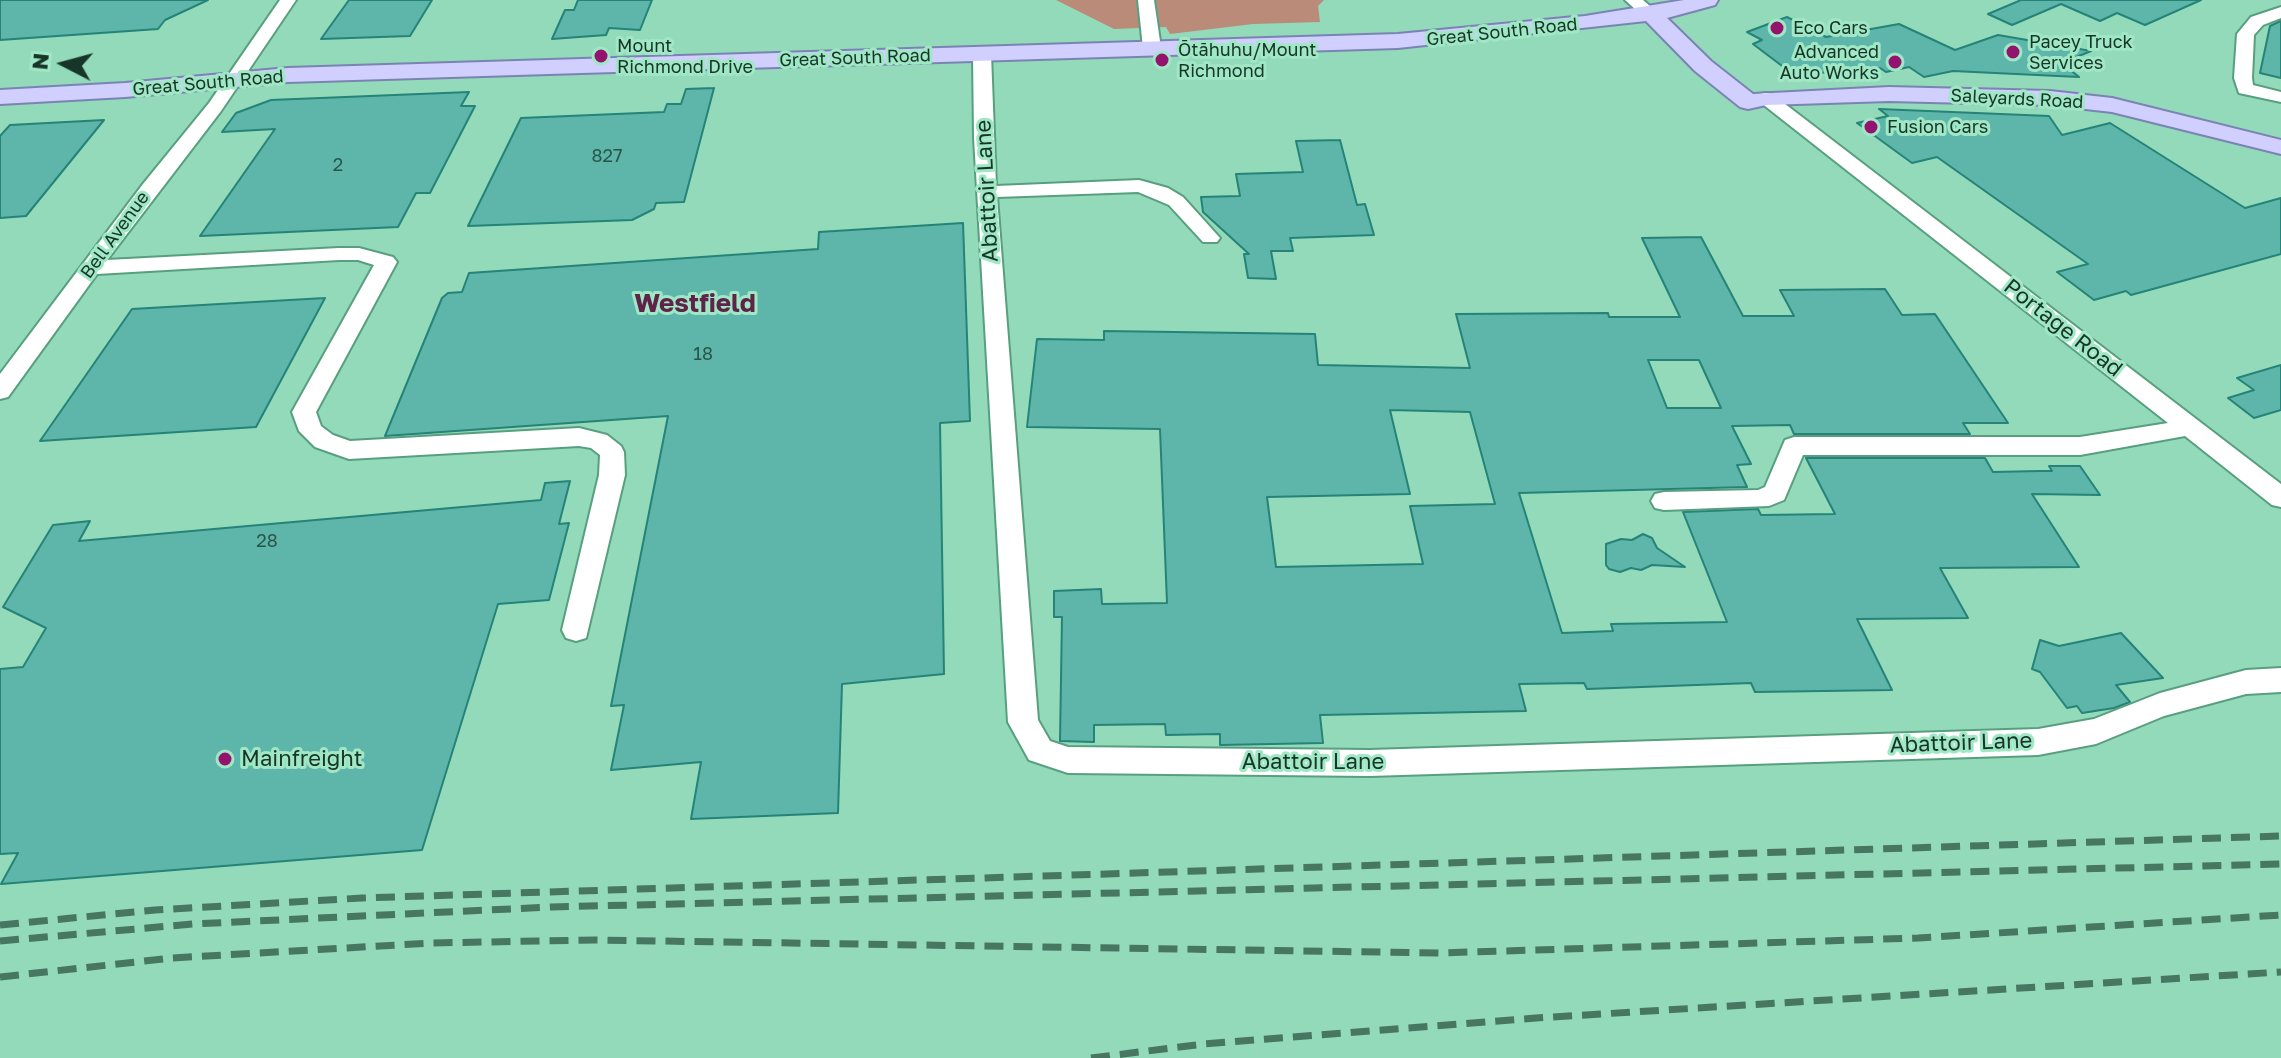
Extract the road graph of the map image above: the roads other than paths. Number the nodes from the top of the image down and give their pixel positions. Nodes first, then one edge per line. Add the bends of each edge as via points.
1 (288, 0) edge
2 (1146, 0) edge
3 (1707, 0) edge
4 (1642, 7) edge
5 (2281, 12) edge
6 (1585, 23) junction
7 (1152, 48) junction
8 (982, 54) junction
9 (1710, 63) junction
10 (233, 81) junction
11 (1816, 96) junction
12 (0, 97) edge
13 (2281, 97) edge
14 (1757, 100) junction
15 (2281, 147) edge
16 (987, 192) junction
17 (1210, 238) dead end
18 (90, 268) junction
19 (0, 391) edge
20 (2191, 427) junction
21 (2281, 498) edge
22 (1664, 501) dead end
23 (576, 630) dead end
24 (2281, 680) edge

1 - 10 street
2 - 7 street
3 - 4 main road, Great South Road
4 - 6 main road, Great South Road
4 - 9 main road, Portage Road
5 - 13 street via 2257,21 2246,34 2243,78 2245,89
6 - 7 main road, Great South Road via 1398,41
6 - 9 main road via 1625,30
7 - 8 main road, Great South Road
8 - 10 main road, Great South Road via 288,75
8 - 16 street, Abattoir Lane
9 - 11 main road via 1765,86
9 - 14 main road, Portage Road
10 - 12 main road, Great South Road
10 - 18 street, Bell Avenue
11 - 14 main road, Saleyards Road
11 - 15 main road, Saleyards Road via 2071,100 2112,105
14 - 20 street, Portage Road via 1846,159
16 - 17 street via 1139,186 1176,201
16 - 24 street, Abattoir Lane via 1023,722 1040,751 1068,760 1370,763 2038,742 2096,731 2160,705 2246,682
18 - 19 street, Bell Avenue
18 - 23 street via 339,254 386,262 304,412 311,431 349,450 579,437 605,446 612,452 612,475
20 - 21 street, Portage Road
20 - 22 street via 2080,446 1794,446 1775,493 1760,499

